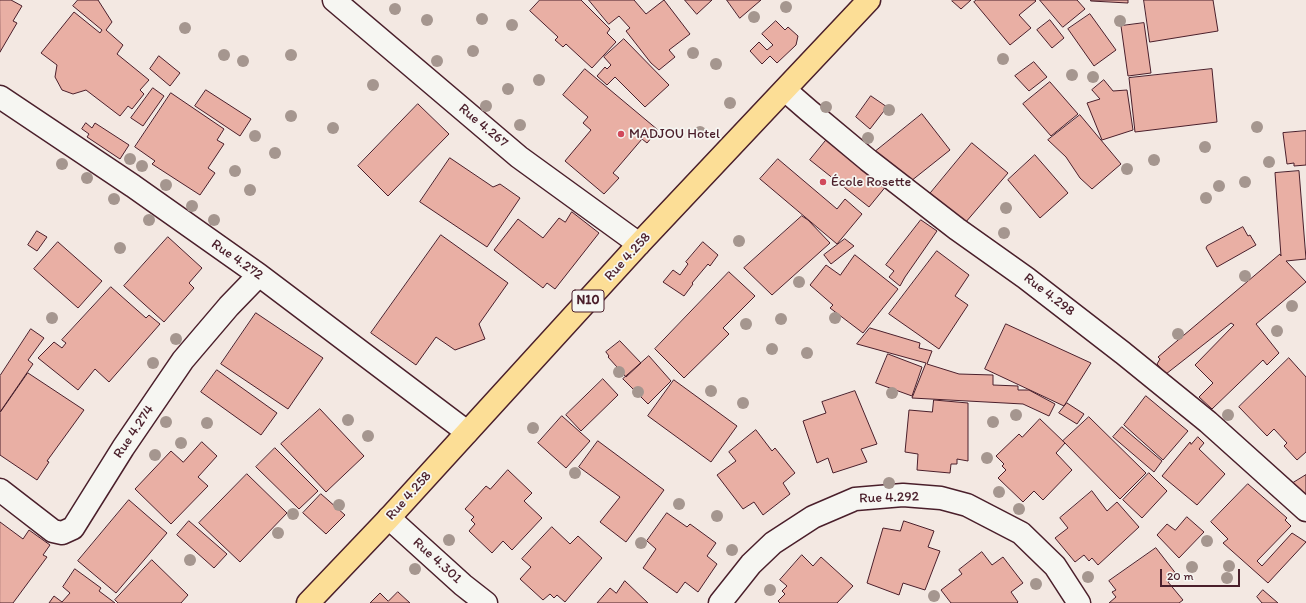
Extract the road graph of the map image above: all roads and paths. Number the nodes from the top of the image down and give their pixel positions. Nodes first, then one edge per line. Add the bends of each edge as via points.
1 (334, 0) edge
2 (869, 0) edge
3 (785, 90) junction
4 (0, 97) edge
5 (640, 244) junction
6 (259, 275) junction
7 (468, 432) junction
8 (0, 490) edge
9 (1306, 510) edge
10 (389, 518) junction
11 (308, 603) edge
12 (486, 603) edge
13 (720, 603) edge
14 (1079, 603) edge

1 - 5 street, Rue 4.267 via 519,157
2 - 3 highway, Rue 4.258 / N10
3 - 5 highway, Rue 4.258 / N10
3 - 9 street, Rue 4.298 via 874,165 1129,358 1208,422
4 - 6 street, Rue 4.272
5 - 7 highway, Rue 4.258 / N10
6 - 7 street, Rue 4.272
6 - 8 street, Rue 4.274 via 183,360 73,528 62,533 52,531
7 - 10 highway, Rue 4.258 / N10
10 - 11 highway, Rue 4.258 / N10
10 - 12 street, Rue 4.301
13 - 14 street, Rue 4.292 via 750,564 773,543 813,516 855,499 903,495 941,498 967,505 1021,533 1055,566

